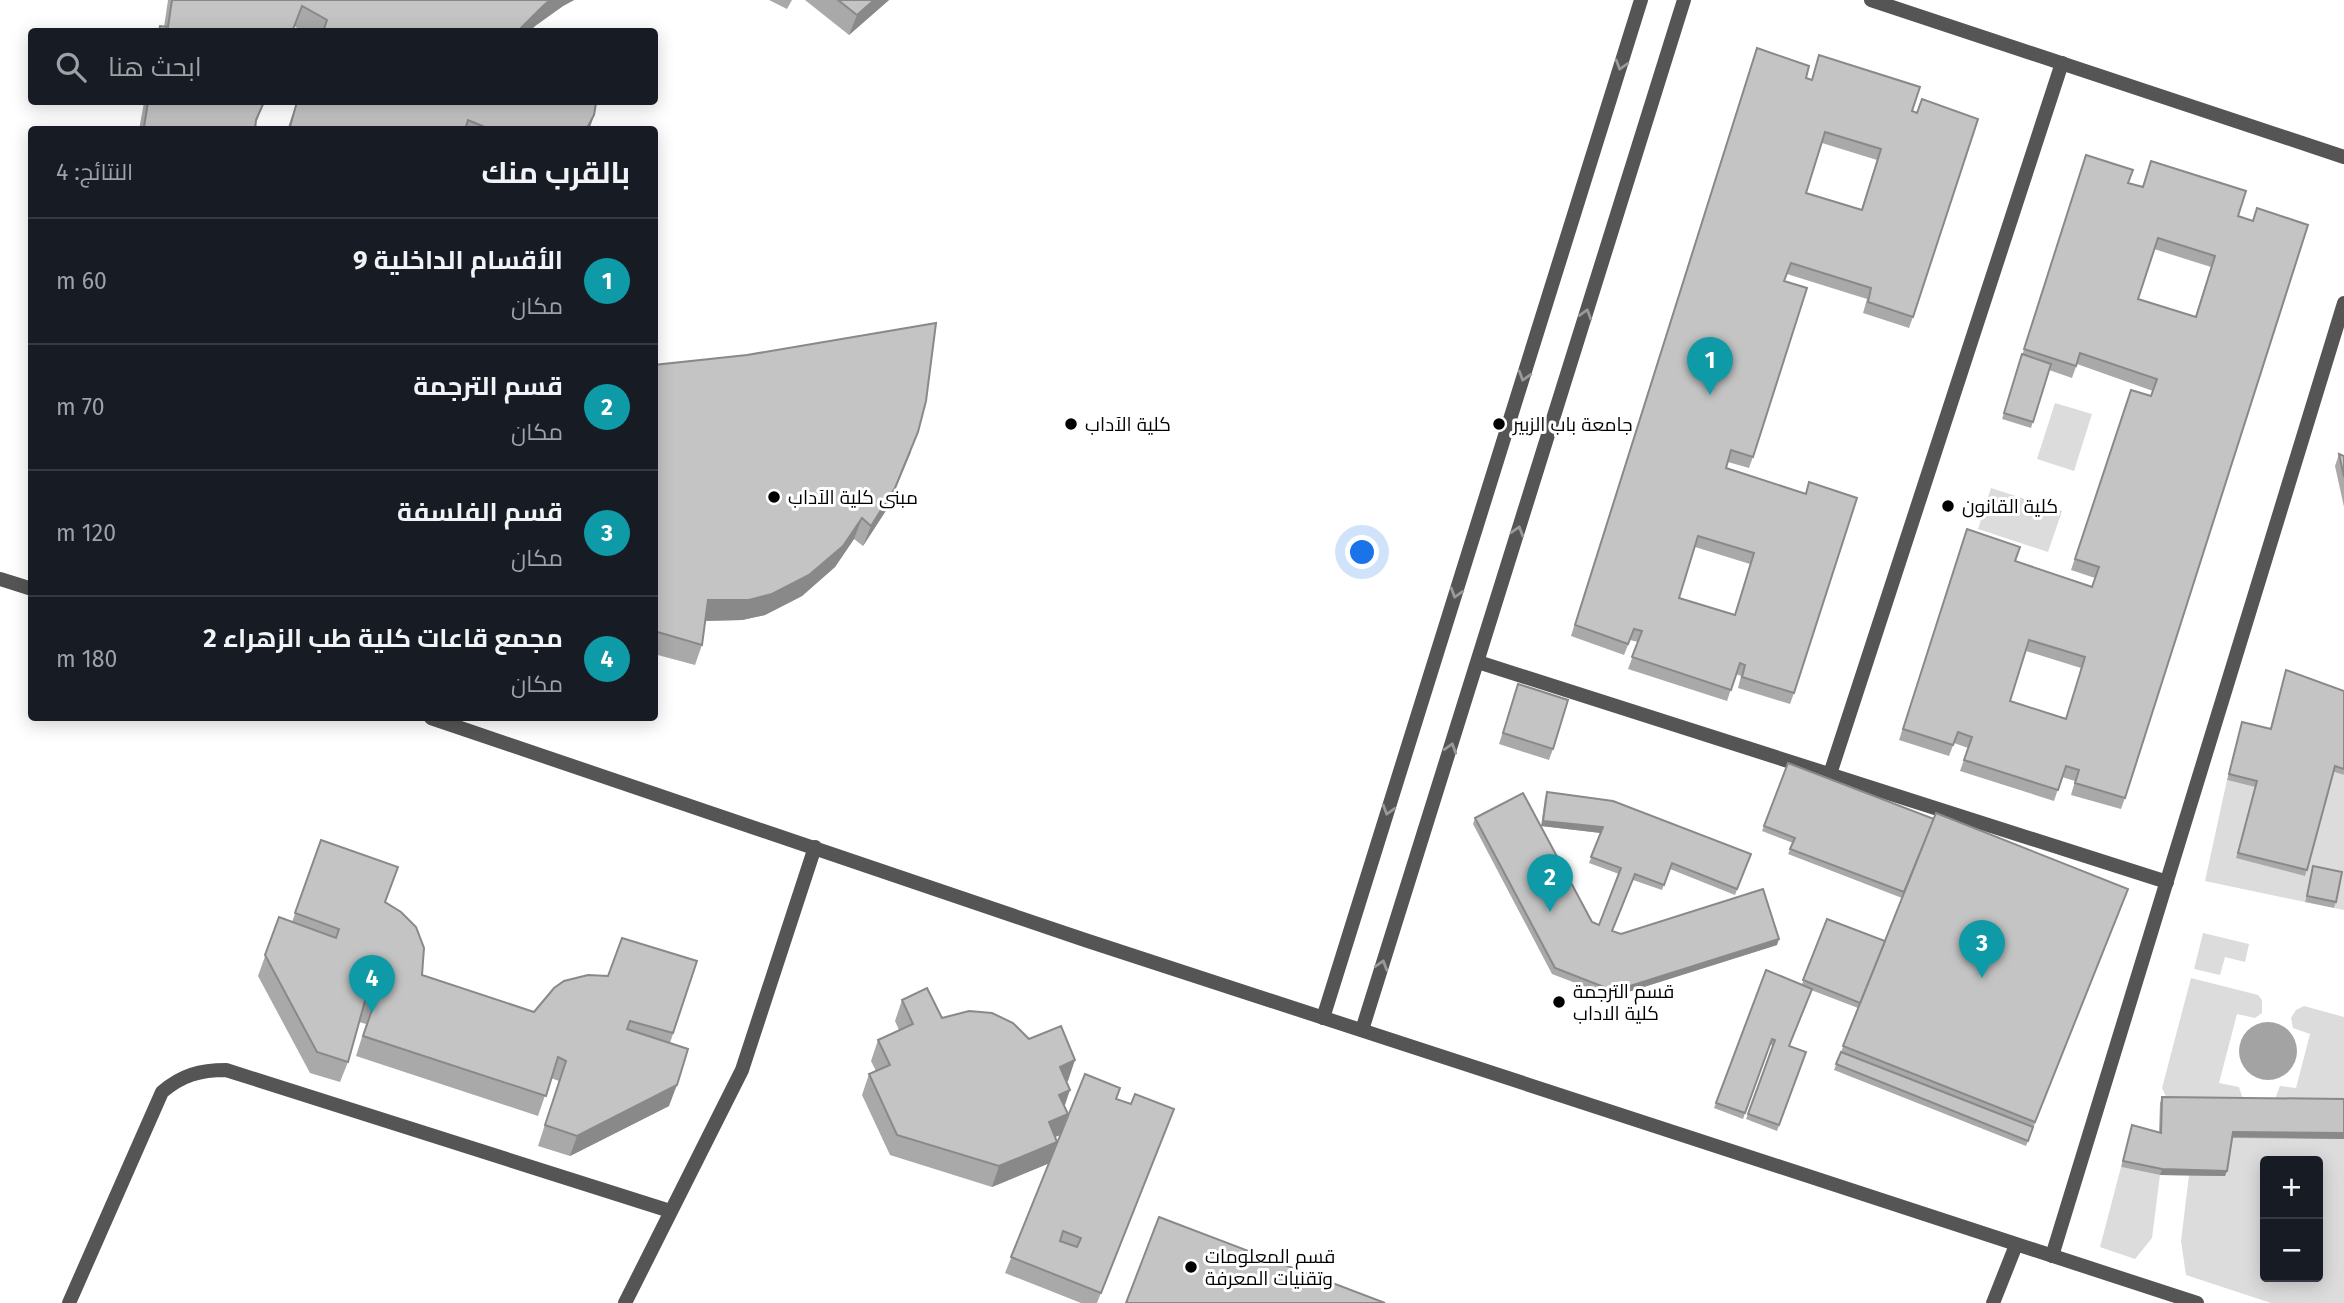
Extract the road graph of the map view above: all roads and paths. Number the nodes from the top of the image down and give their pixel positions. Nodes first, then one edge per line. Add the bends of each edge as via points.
1 (1641, 0) edge
2 (1684, 0) edge
3 (1871, 0) edge
4 (2062, 63) junction
5 (2344, 157) edge
6 (2344, 303) edge
7 (0, 579) edge
8 (28, 588) edge
9 (1478, 662) junction
10 (440, 721) edge
11 (1830, 774) junction
12 (815, 847) junction
13 (2167, 882) junction
14 (1323, 1018) junction
15 (1362, 1030) junction
16 (670, 1212) junction
17 (2016, 1245) junction
18 (2052, 1256) junction
19 (69, 1303) edge
20 (625, 1303) edge
21 (1993, 1303) edge
22 (2197, 1303) edge

1 -> 14 lane
9 -> 2 lane
3 - 4 lane
4 - 5 lane
4 - 11 lane
6 - 13 lane
7 - 8 lane
9 - 11 lane
15 -> 9 lane
10 - 12 lane
11 - 13 lane
12 - 14 lane
12 - 16 lane via 741,1070
13 - 18 lane
14 - 15 lane
15 - 17 lane
16 - 19 lane via 226,1070 201,1070 177,1079 162,1092
16 - 20 lane
17 - 18 lane
17 - 21 lane
18 - 22 lane

